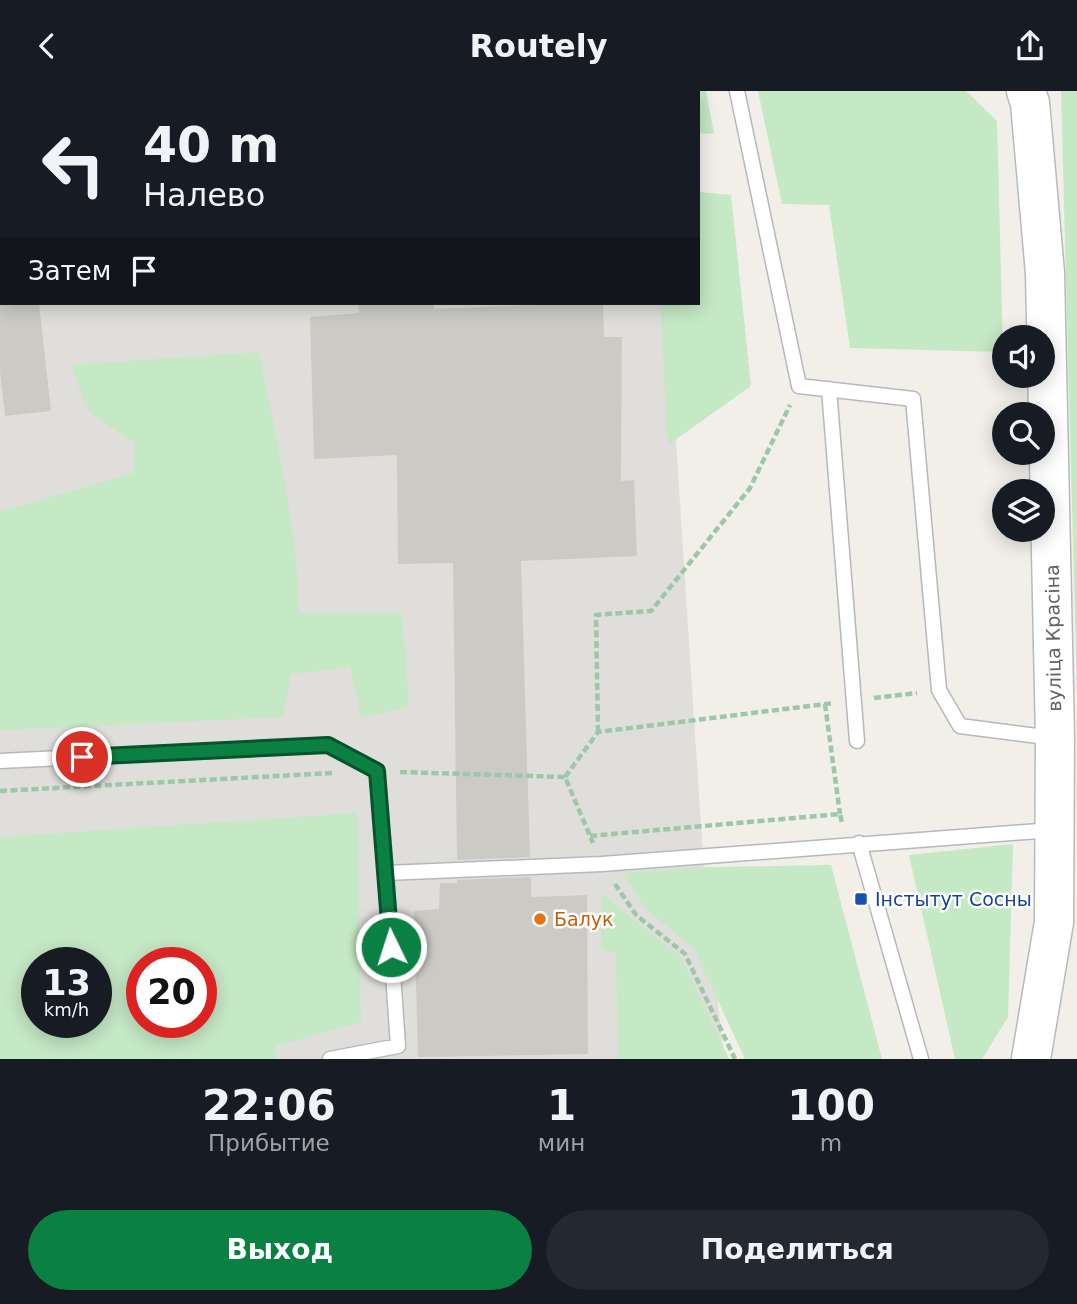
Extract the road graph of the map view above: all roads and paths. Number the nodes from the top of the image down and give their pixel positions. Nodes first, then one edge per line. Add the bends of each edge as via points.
1 (737, 91) edge
2 (1026, 91) edge
3 (799, 386) junction
4 (829, 389) junction
5 (939, 690) junction
6 (853, 701) junction
7 (825, 704) junction
8 (598, 732) junction
9 (1055, 738) junction
10 (857, 741) dead end
11 (0, 761) edge
12 (377, 771) junction
13 (565, 777) junction
14 (0, 791) edge
15 (840, 814) dead end
16 (1055, 829) junction
17 (859, 843) junction
18 (602, 864) junction
19 (386, 873) junction
20 (330, 1059) edge
21 (735, 1059) edge
22 (921, 1059) edge
23 (1031, 1059) edge

1 - 3 lane
2 - 9 street, вуліца Красіна via 1045,273
3 - 4 lane
3 - 8 path via 750,488 651,611 596,615
4 - 5 lane via 913,398
4 - 6 lane
5 - 6 path
5 - 9 lane via 960,726
6 - 7 path
6 - 10 lane
7 - 8 path
7 - 15 path
8 - 13 path
9 - 16 street, вуліца Красіна
11 - 12 lane via 328,745
12 - 13 path
12 - 14 path
12 - 19 lane
13 - 18 path
16 - 17 lane
16 - 23 street, вуліца Красіна via 1054,922
17 - 18 lane
17 - 22 lane
18 - 19 lane
18 - 21 path via 636,915 685,954
19 - 20 lane via 398,1046

